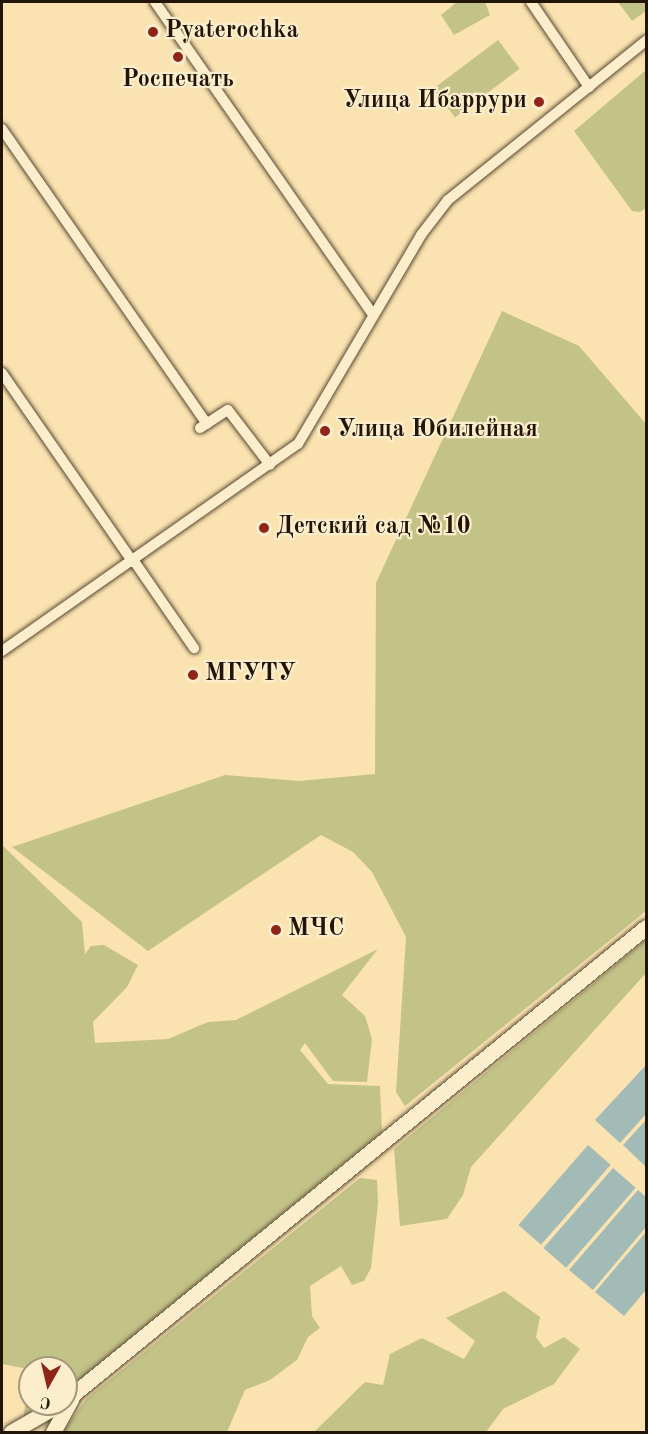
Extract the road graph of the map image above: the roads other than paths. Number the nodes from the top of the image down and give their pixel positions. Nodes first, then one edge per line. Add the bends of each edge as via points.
1 (155, 2) edge
2 (531, 2) edge
3 (646, 41) edge
4 (589, 87) junction
5 (2, 129) edge
6 (373, 314) junction
7 (2, 373) edge
8 (270, 465) junction
9 (133, 561) junction
10 (194, 648) dead end
11 (2, 651) edge
12 (646, 927) edge
13 (78, 1390) edge
14 (38, 1416) edge
15 (60, 1416) edge
16 (11, 1432) edge
17 (53, 1432) edge

1 - 6 street
2 - 4 street
3 - 4 street
4 - 6 street via 448,200
5 - 8 street via 204,426 228,410
6 - 8 street via 304,437
7 - 9 street
8 - 9 street
9 - 10 street
9 - 11 street
12 - 13 main road
14 - 16 main road
15 - 17 main road

